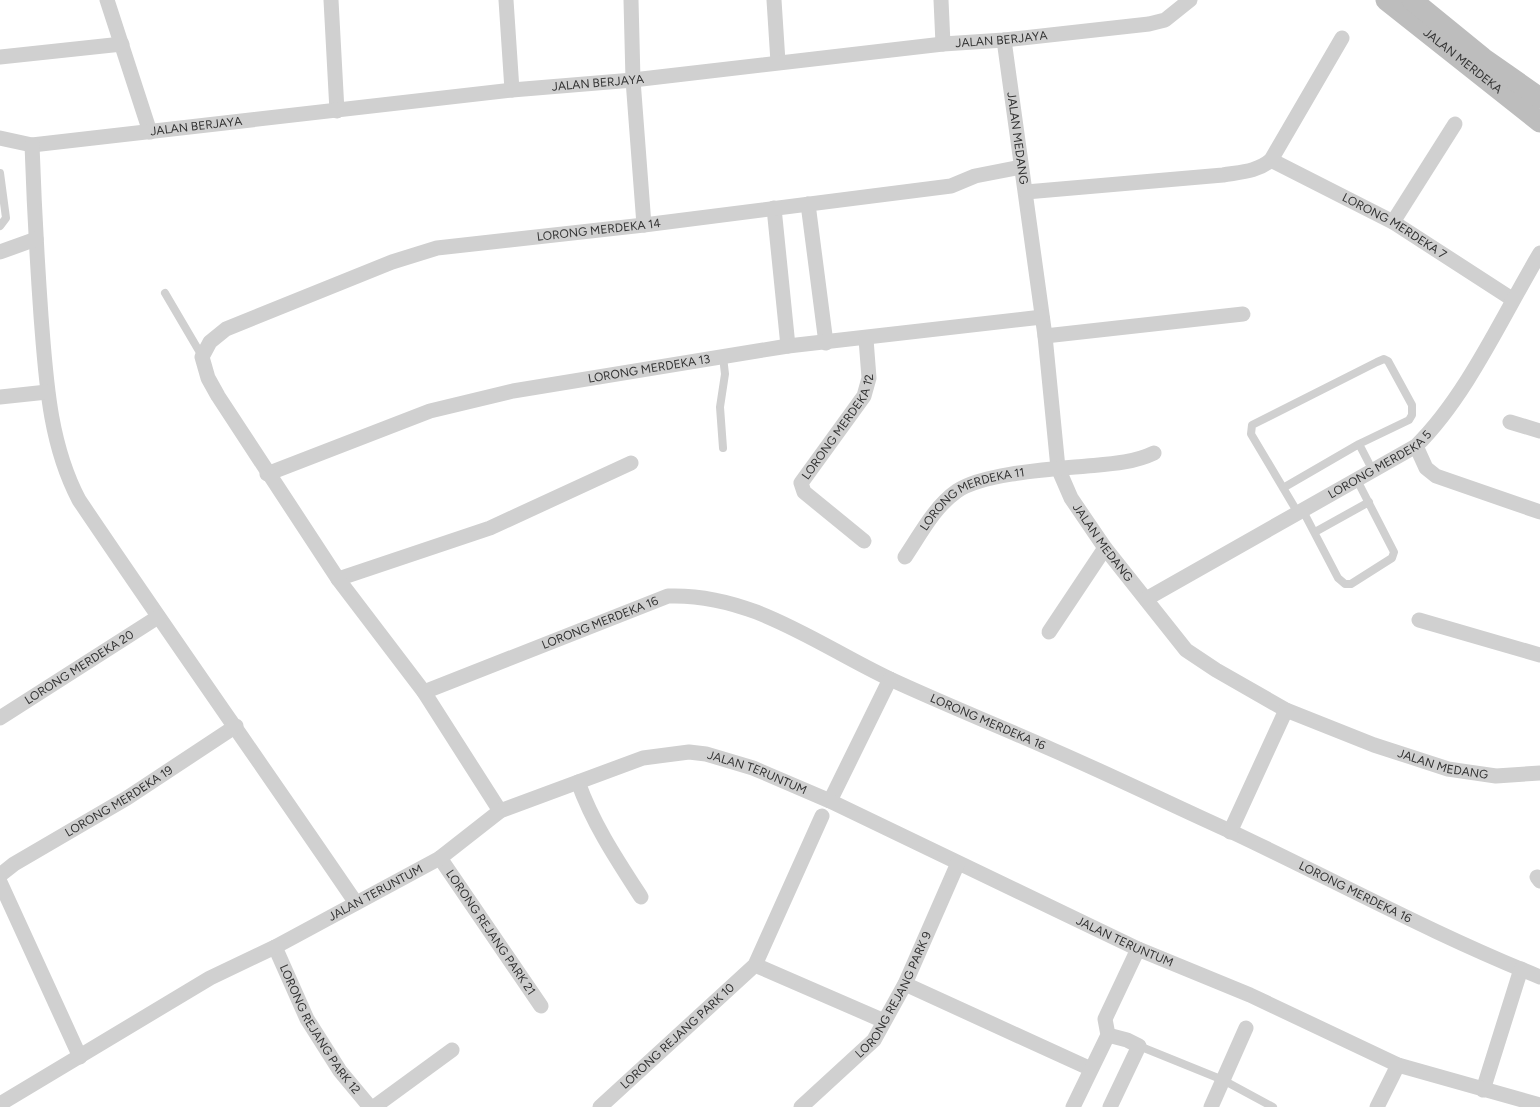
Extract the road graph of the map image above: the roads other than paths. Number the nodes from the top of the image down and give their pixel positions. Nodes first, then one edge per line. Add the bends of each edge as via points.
1 (107, 0) edge
2 (331, 0) edge
3 (506, 0) edge
4 (631, 0) edge
5 (774, 0) edge
6 (941, 0) edge
7 (1190, 0) edge
8 (1386, 0) edge
9 (1412, 0) edge
10 (1342, 38) dead end
11 (1004, 40) junction
12 (122, 44) junction
13 (943, 44) junction
14 (0, 57) edge
15 (778, 62) junction
16 (633, 80) junction
17 (512, 90) junction
18 (1540, 98) edge
19 (337, 111) junction
20 (1540, 122) edge
21 (1455, 124) dead end
22 (150, 132) junction
23 (0, 138) edge
24 (32, 145) junction
25 (1271, 160) junction
26 (1021, 167) junction
27 (0, 172) edge
28 (1026, 192) junction
29 (808, 204) junction
30 (774, 208) junction
31 (1393, 222) junction
32 (0, 226) edge
33 (644, 226) junction
34 (36, 240) junction
35 (0, 252) edge
36 (1540, 253) edge
37 (165, 293) dead end
38 (1512, 299) junction
39 (1243, 314) dead end
40 (1042, 317) junction
41 (1045, 336) junction
42 (866, 339) junction
43 (826, 343) junction
44 (788, 346) junction
45 (202, 357) junction
46 (724, 357) junction
47 (47, 392) junction
48 (0, 397) edge
49 (1510, 422) dead end
50 (1540, 431) edge
51 (1359, 444) junction
52 (1416, 446) junction
53 (723, 448) dead end
54 (1154, 453) dead end
55 (631, 463) dead end
56 (1058, 468) junction
57 (1373, 471) junction
58 (268, 474) junction
59 (1357, 480) junction
60 (1283, 488) junction
61 (1369, 502) junction
62 (1300, 512) junction
63 (1540, 512) edge
64 (1315, 532) junction
65 (864, 541) dead end
66 (1105, 548) junction
67 (905, 557) dead end
68 (338, 579) junction
69 (1146, 598) junction
70 (158, 617) junction
71 (1419, 620) dead end
72 (1050, 632) dead end
73 (1540, 655) edge
74 (890, 679) junction
75 (424, 692) junction
76 (1286, 710) junction
77 (0, 718) edge
78 (236, 726) junction
79 (1540, 773) edge
80 (578, 782) junction
81 (830, 801) junction
82 (500, 811) junction
83 (822, 816) dead end
84 (1230, 832) junction
85 (440, 858) junction
86 (958, 863) junction
87 (0, 876) edge
88 (0, 882) edge
89 (641, 897) dead end
90 (356, 903) junction
91 (274, 948) junction
92 (1138, 949) junction
93 (755, 965) junction
94 (1521, 969) junction
95 (1540, 977) edge
96 (905, 984) junction
97 (541, 1006) dead end
98 (884, 1020) junction
99 (1246, 1028) dead end
100 (1108, 1035) junction
101 (1139, 1046) junction
102 (452, 1050) dead end
103 (80, 1057) junction
104 (1398, 1065) junction
105 (1091, 1069) junction
106 (1223, 1080) junction
107 (1483, 1090) junction
108 (0, 1104) edge
109 (1540, 1105) edge
110 (370, 1107) edge
111 (374, 1107) edge
112 (600, 1107) edge
113 (801, 1107) edge
114 (1073, 1107) edge
115 (1110, 1107) edge
116 (1212, 1107) edge
117 (1273, 1107) edge
118 (1376, 1107) edge

1 - 12 street
2 - 19 street
3 - 17 street
4 - 16 street
5 - 15 street
6 - 13 street
7 - 11 street, JALAN BERJAYA via 1165,20 1149,24
8 - 20 main road, JALAN MERDEKA
9 - 18 main road, JALAN MERDEKA
10 - 25 street
11 - 13 street, JALAN BERJAYA
11 - 26 street, JALAN MEDANG
12 - 14 street
12 - 22 street
13 - 15 street, JALAN BERJAYA
15 - 16 street, JALAN BERJAYA
16 - 17 street, JALAN BERJAYA
16 - 33 street
17 - 19 street, JALAN BERJAYA
19 - 22 street, JALAN BERJAYA
21 - 31 street
22 - 24 street, JALAN BERJAYA
23 - 24 street, JALAN BERJAYA
24 - 34 street
25 - 28 street via 1253,170 1223,175
25 - 31 street, LORONG MERDEKA 7
26 - 28 street, JALAN MEDANG
26 - 29 street, LORONG MERDEKA 14 via 974,176 951,186
27 - 32 lane via 6,218
28 - 40 street, JALAN MEDANG
29 - 30 street, LORONG MERDEKA 14
29 - 43 street
30 - 33 street, LORONG MERDEKA 14
30 - 44 street
31 - 38 street, LORONG MERDEKA 7
33 - 45 street, LORONG MERDEKA 14 via 446,247 415,254 226,329 210,342
34 - 35 street
34 - 47 street
36 - 38 street, LORONG MERDEKA 5
37 - 45 lane
38 - 52 street, LORONG MERDEKA 5 via 1475,366 1440,419
39 - 41 street
40 - 41 street, JALAN MEDANG
40 - 42 street, LORONG MERDEKA 13
41 - 56 street, JALAN MEDANG
42 - 43 street, LORONG MERDEKA 13
42 - 65 street, LORONG MERDEKA 12 via 869,378 864,396 801,482 804,492
43 - 44 street, LORONG MERDEKA 13
44 - 46 street, LORONG MERDEKA 13
45 - 58 street via 208,378
46 - 53 lane via 720,407
46 - 58 street, LORONG MERDEKA 13 via 514,391 430,410
47 - 48 street
47 - 70 street via 68,480
49 - 50 street
51 - 57 lane
51 - 60 lane
51 - 60 lane via 1409,420 1413,414 1412,405 1392,365 1384,359 1252,425 1252,434
52 - 57 street, LORONG MERDEKA 5
52 - 63 street via 1426,468 1436,476
54 - 56 street, LORONG MERDEKA 11 via 1139,460
55 - 68 street via 490,528
56 - 66 street, JALAN MEDANG via 1071,498
56 - 67 street, LORONG MERDEKA 11 via 972,482 955,492 939,508
57 - 59 street, LORONG MERDEKA 5
58 - 68 street
59 - 61 lane
59 - 62 street, LORONG MERDEKA 5
60 - 62 lane
61 - 64 lane
61 - 64 lane via 1394,552 1392,558 1351,584 1345,584 1338,578
62 - 64 lane
62 - 69 street, LORONG MERDEKA 5
66 - 69 street, JALAN MEDANG
66 - 72 street
68 - 75 street
69 - 76 street, JALAN MEDANG via 1186,650
70 - 77 street, LORONG MERDEKA 20
70 - 78 street
71 - 73 street
74 - 75 street, LORONG MERDEKA 16 via 765,614 708,597 668,596
74 - 81 street
74 - 84 street, LORONG MERDEKA 16
75 - 82 street
76 - 79 street, JALAN MEDANG via 1374,745 1448,769 1496,776
76 - 84 street
78 - 87 street, LORONG MERDEKA 19 via 127,798 14,864
78 - 90 street
80 - 81 street, JALAN TERUNTUM via 643,758 689,752 736,762
80 - 82 street, JALAN TERUNTUM
80 - 89 street via 604,840
81 - 86 street, JALAN TERUNTUM
82 - 85 street, JALAN TERUNTUM
83 - 93 street, LORONG REJANG PARK 10
84 - 94 street, LORONG MERDEKA 16 via 1502,963
85 - 90 street, JALAN TERUNTUM
85 - 97 street, LORONG REJANG PARK 21
86 - 92 street, JALAN TERUNTUM
86 - 96 street, LORONG REJANG PARK 9
88 - 103 street
90 - 91 street, JALAN TERUNTUM
91 - 103 street, JALAN TERUNTUM via 210,978
91 - 110 street, LORONG REJANG PARK 12 via 307,1019 340,1071
92 - 100 street via 1105,1019
92 - 104 street, JALAN TERUNTUM via 1250,995
93 - 98 street
93 - 112 street, LORONG REJANG PARK 10
94 - 95 street, LORONG MERDEKA 16
94 - 107 street
96 - 98 street, LORONG REJANG PARK 9
96 - 105 street
98 - 113 street, LORONG REJANG PARK 9 via 874,1040
99 - 106 street
100 - 101 street
100 - 105 street
101 - 106 lane
101 - 115 street
102 - 111 street
103 - 108 street, JALAN TERUNTUM
104 - 107 street, JALAN TERUNTUM
104 - 118 street
105 - 114 street
106 - 116 street
106 - 117 lane
107 - 109 street, JALAN TERUNTUM

